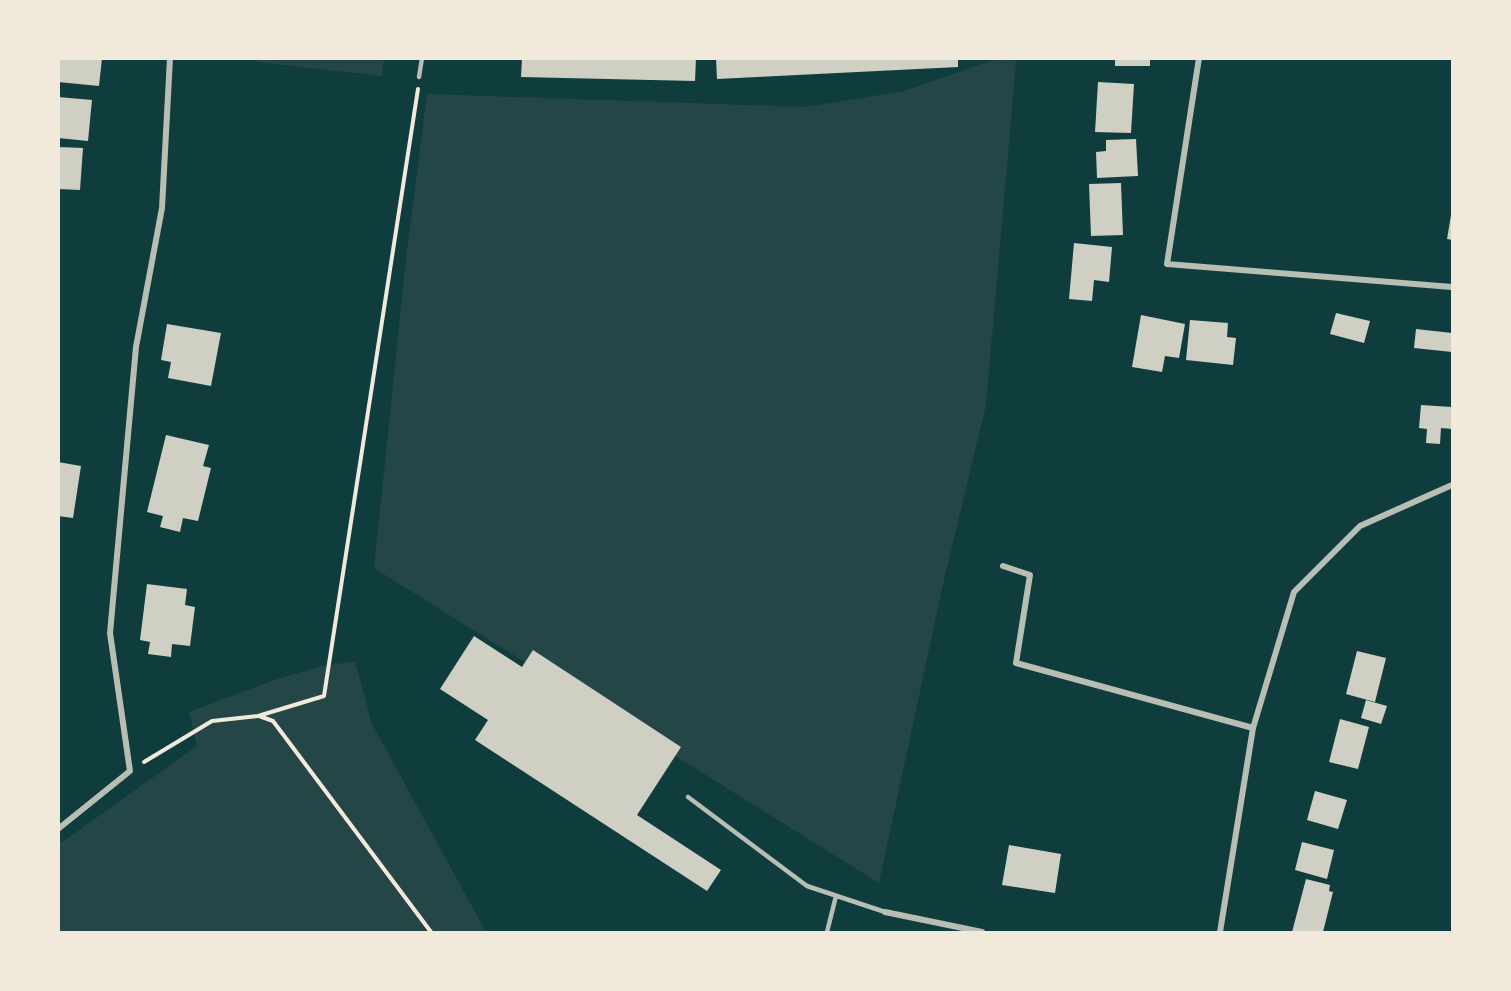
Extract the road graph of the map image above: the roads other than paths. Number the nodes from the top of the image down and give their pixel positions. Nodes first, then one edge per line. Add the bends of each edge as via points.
1 (170, 58) edge
2 (422, 58) edge
3 (1199, 58) edge
4 (419, 77) road end
5 (1452, 287) edge
6 (1452, 485) edge
7 (1003, 566) dead end
8 (1253, 728) junction
9 (688, 797) dead end
10 (58, 829) edge
11 (836, 896) junction
12 (885, 912) joint
13 (972, 932) edge
14 (827, 933) edge
15 (982, 933) edge
16 (1220, 933) edge

1 - 10 street via 162,208 136,347 110,633 130,771
2 - 4 lane
3 - 5 street via 1167,264
6 - 8 street via 1360,526 1294,592
7 - 8 street via 1030,574 1016,663
8 - 16 street
9 - 11 lane via 807,886
11 - 12 lane
11 - 14 lane
12 - 13 street
13 - 15 street

